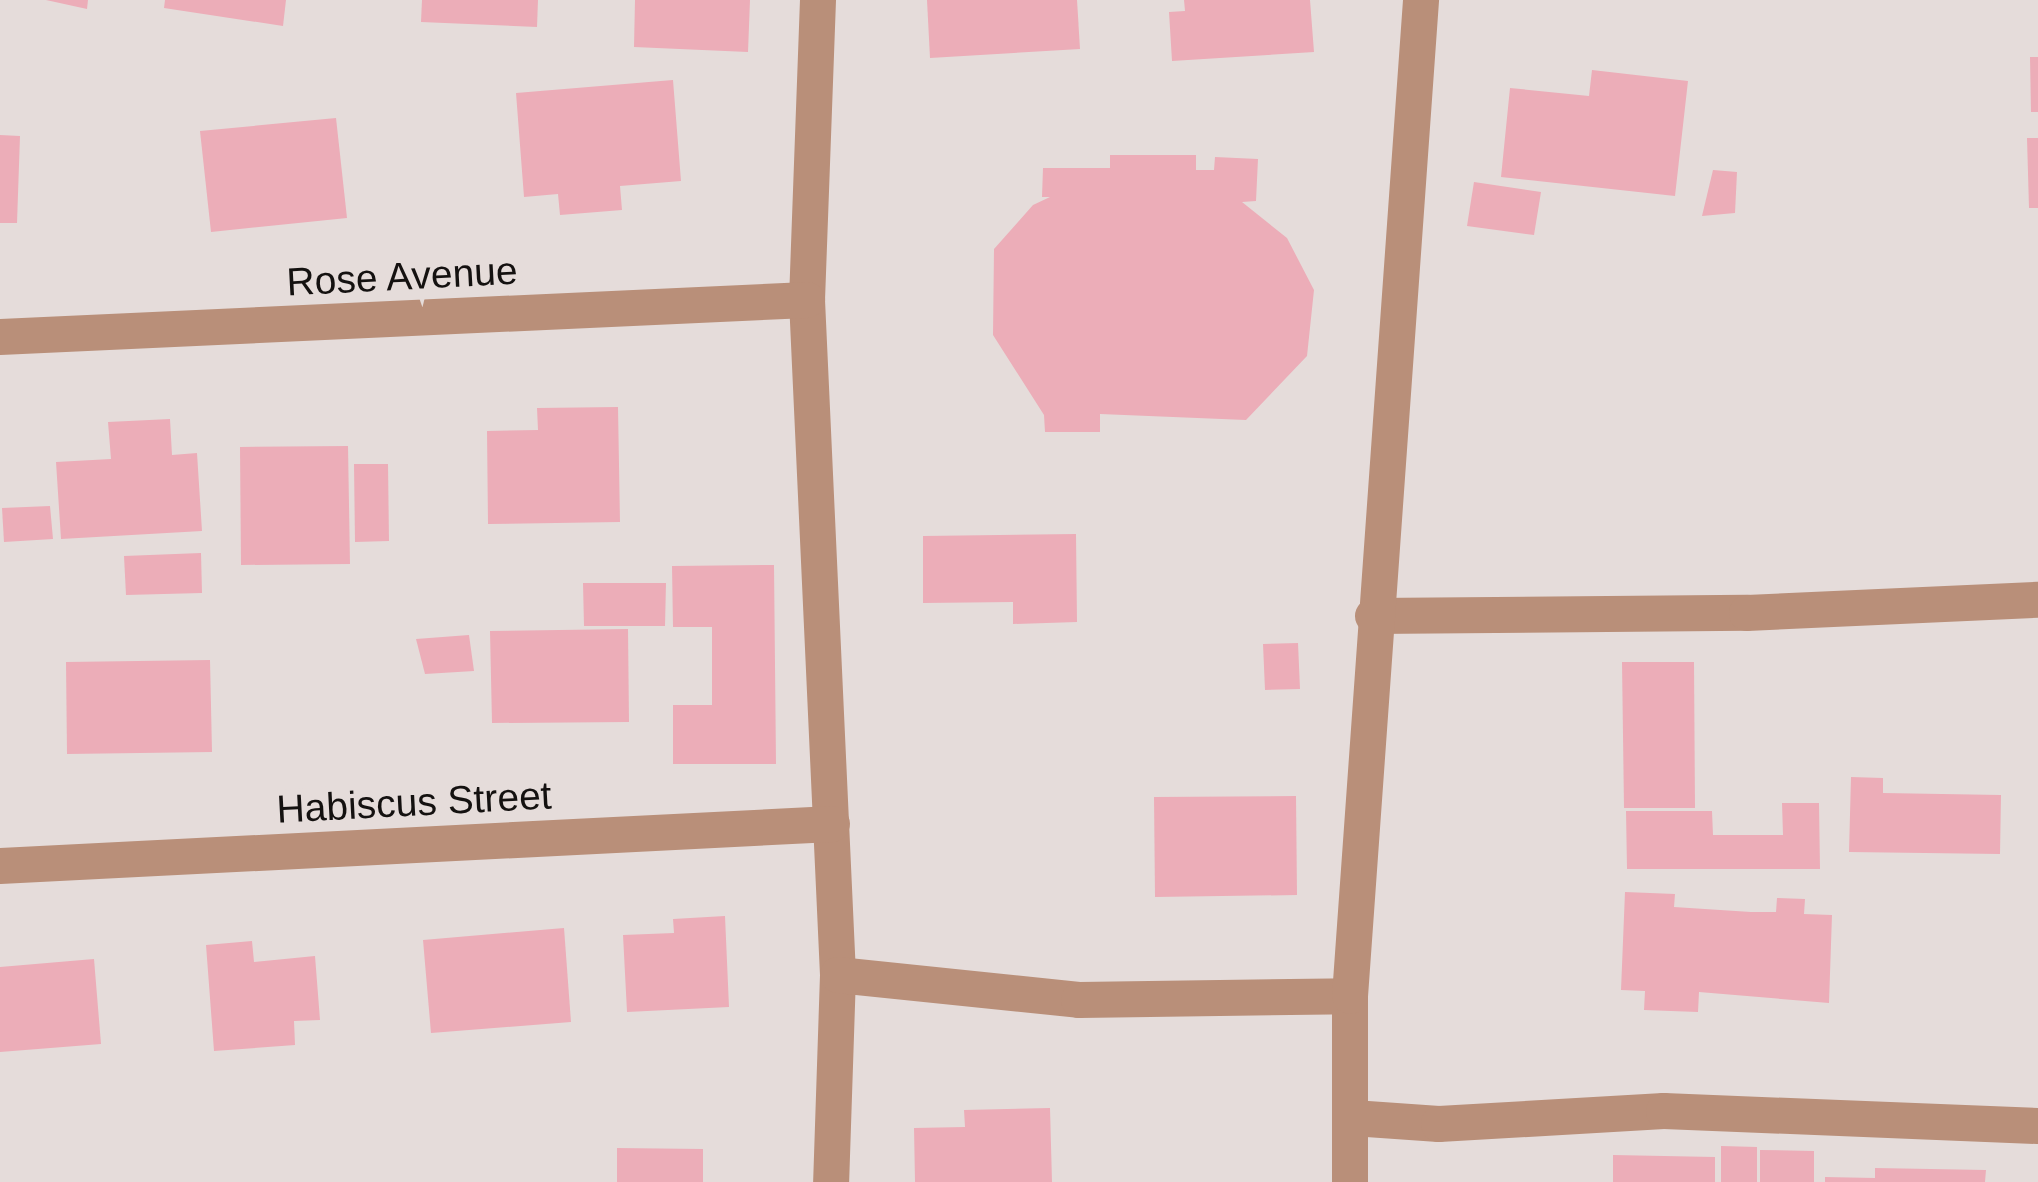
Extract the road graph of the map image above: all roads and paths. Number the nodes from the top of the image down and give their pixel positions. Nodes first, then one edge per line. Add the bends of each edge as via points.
1 (818, 0) edge
2 (1421, 0) edge
3 (807, 300) junction
4 (0, 337) edge
5 (2038, 600) edge
6 (1373, 616) junction
7 (832, 824) junction
8 (0, 866) edge
9 (838, 975) junction
10 (1350, 996) junction
11 (1353, 1118) junction
12 (2038, 1126) edge
13 (831, 1182) edge
14 (1350, 1182) edge

1 - 3 street
2 - 6 street
3 - 4 street, Rose Avenue
3 - 7 street
5 - 6 street
6 - 10 street
7 - 8 street, Habiscus Street
7 - 9 street
9 - 10 street via 1079,1000
9 - 13 street
10 - 11 street
11 - 12 street via 1439,1124 1664,1112
11 - 14 street

